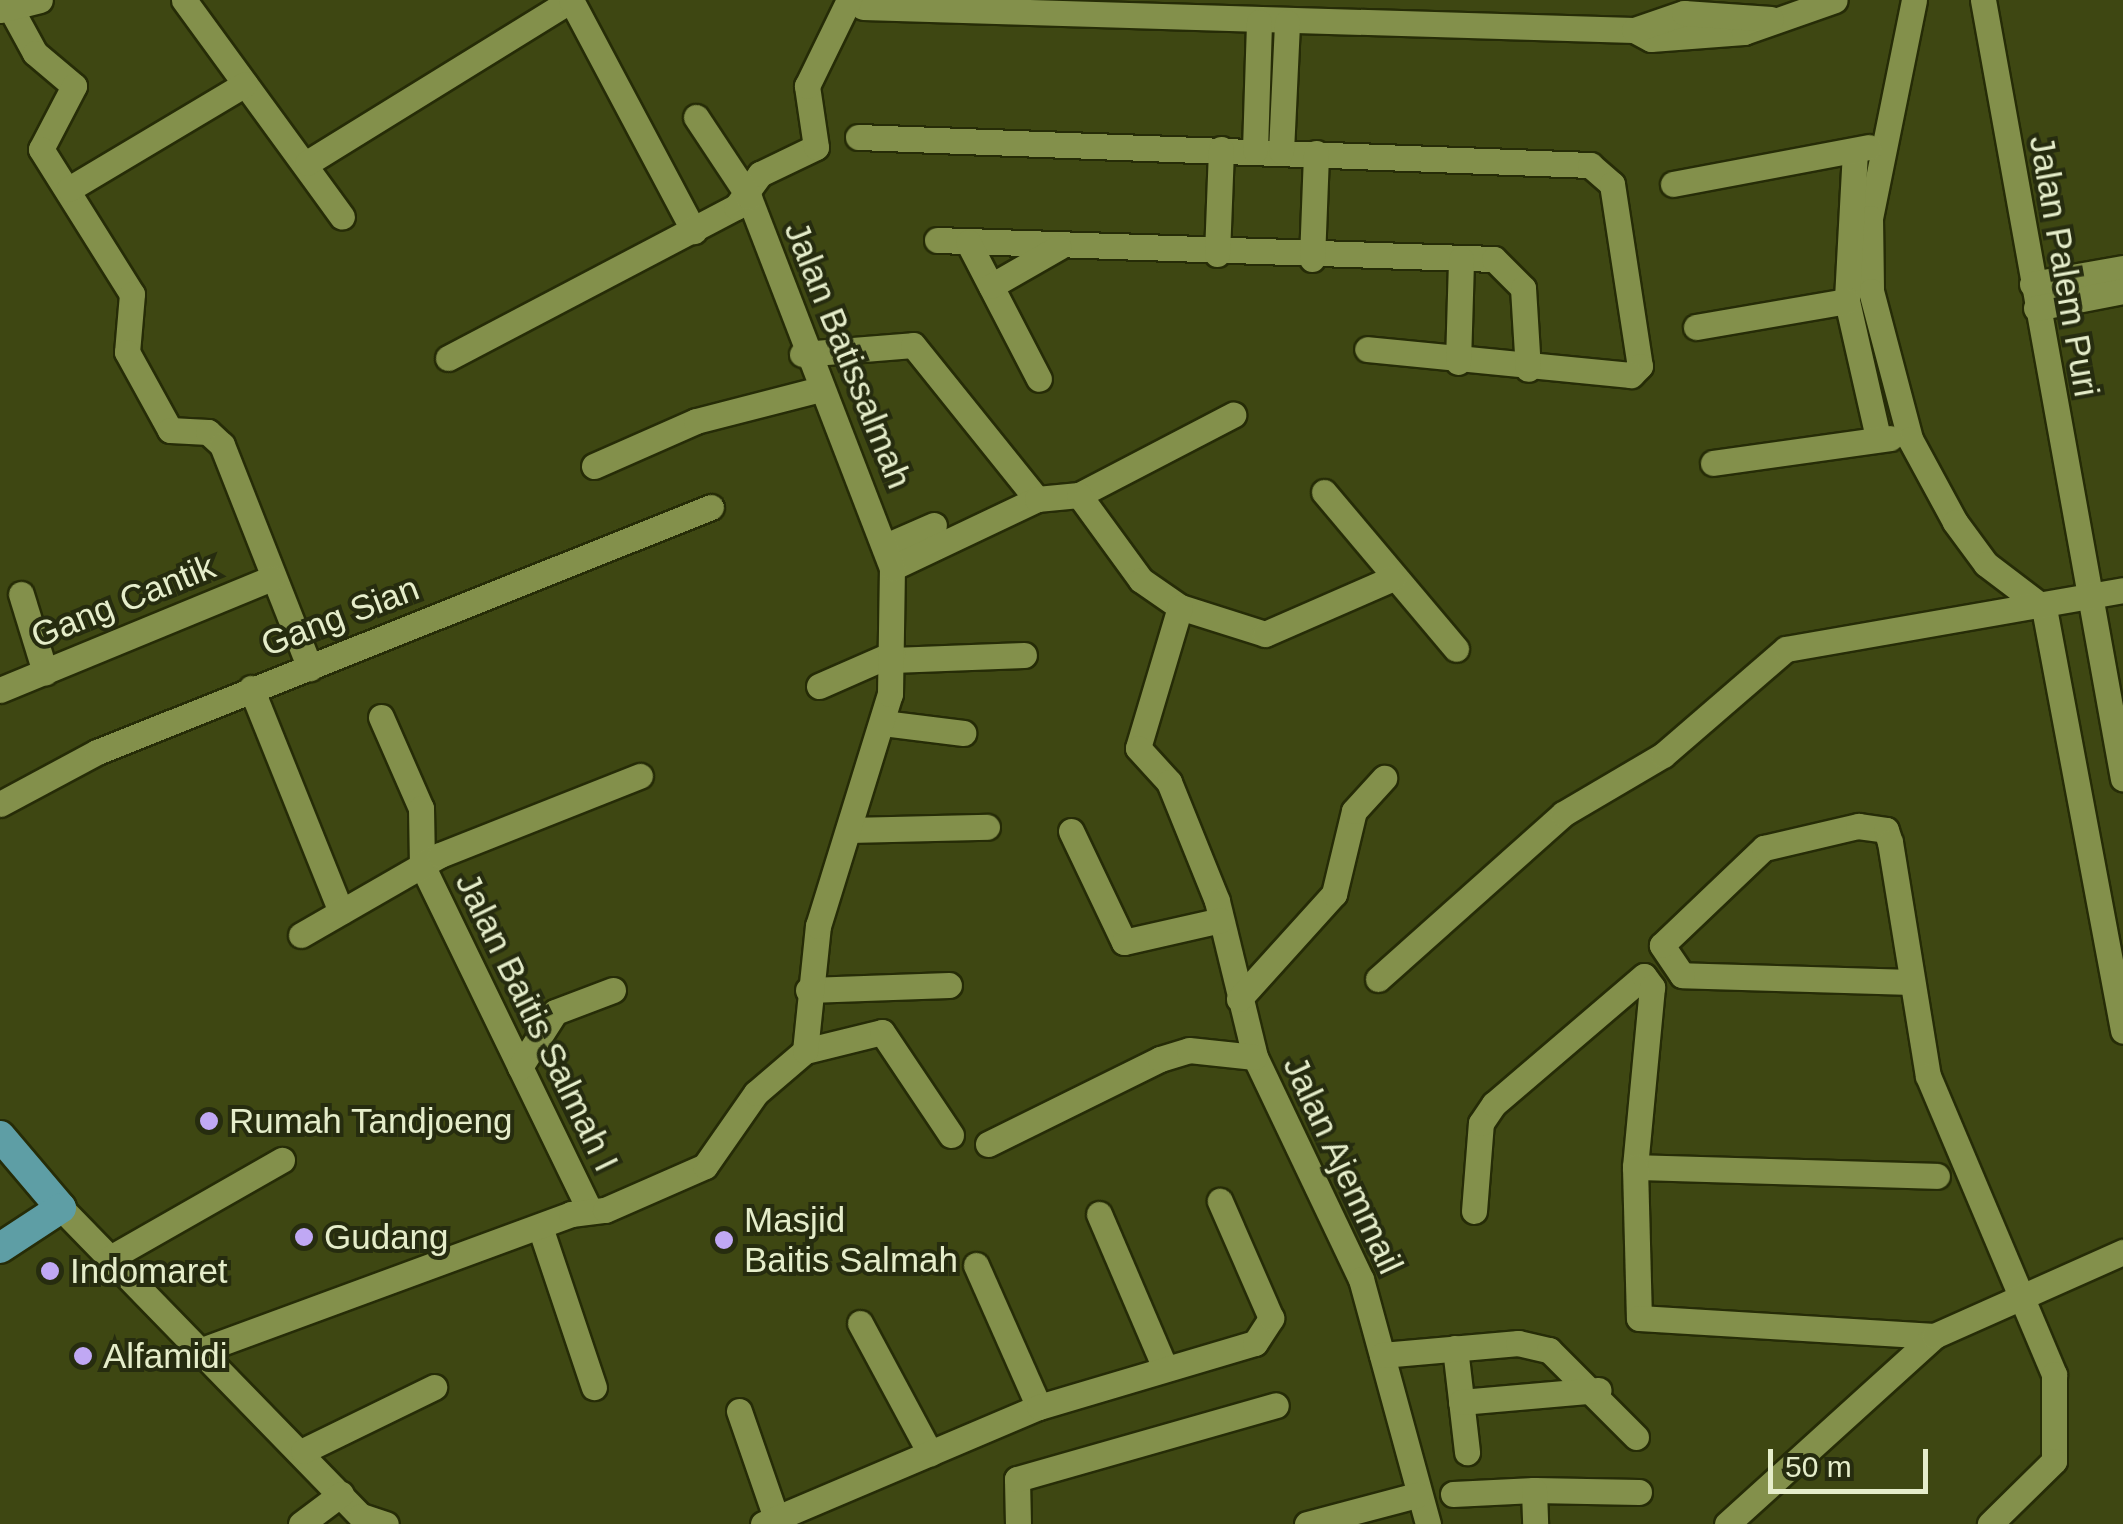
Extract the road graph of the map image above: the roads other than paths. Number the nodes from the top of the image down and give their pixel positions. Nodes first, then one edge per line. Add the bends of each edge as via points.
1 (40, 0) edge
2 (184, 0) edge
3 (571, 0) edge
4 (1835, 0) edge
5 (1914, 0) edge
6 (1925, 0) edge
7 (1983, 0) edge
8 (856, 4) edge
9 (6, 6) edge
10 (1685, 17) edge
11 (1259, 22) junction
12 (1287, 22) junction
13 (1646, 22) edge
14 (246, 84) junction
15 (696, 116) dead end
16 (858, 137) dead end
17 (1882, 144) junction
18 (1221, 149) junction
19 (1855, 150) junction
20 (1268, 151) junction
21 (1316, 153) junction
22 (307, 163) junction
23 (1673, 184) dead end
24 (69, 190) junction
25 (748, 197) junction
26 (342, 217) dead end
27 (694, 231) junction
28 (936, 240) dead end
29 (968, 242) junction
30 (1059, 247) junction
31 (1217, 254) junction
32 (1312, 259) junction
33 (1461, 259) junction
34 (2123, 268) edge
35 (991, 286) junction
36 (2123, 291) edge
37 (2034, 296) junction
38 (1847, 301) junction
39 (1696, 328) dead end
40 (1368, 349) dead end
41 (802, 354) junction
42 (448, 358) dead end
43 (1458, 362) junction
44 (1528, 369) junction
45 (1039, 379) dead end
46 (817, 390) junction
47 (1233, 415) dead end
48 (1878, 438) junction
49 (1910, 439) junction
50 (1714, 464) dead end
51 (594, 466) dead end
52 (1324, 492) dead end
53 (1079, 495) junction
54 (1037, 500) junction
55 (711, 506) dead end
56 (934, 525) dead end
57 (890, 556) junction
58 (272, 578) junction
59 (1394, 578) junction
60 (2123, 590) edge
61 (21, 594) dead end
62 (2086, 598) junction
63 (1180, 607) junction
64 (2044, 608) junction
65 (1456, 650) dead end
66 (1024, 655) dead end
67 (892, 657) junction
68 (310, 668) junction
69 (45, 672) junction
70 (820, 686) dead end
71 (252, 688) junction
72 (0, 690) edge
73 (381, 717) dead end
74 (883, 722) junction
75 (963, 732) dead end
76 (640, 776) dead end
77 (1384, 778) dead end
78 (2123, 779) edge
79 (0, 804) edge
80 (987, 827) dead end
81 (850, 830) junction
82 (1071, 832) dead end
83 (422, 865) junction
84 (342, 912) junction
85 (1221, 920) junction
86 (301, 935) dead end
87 (1378, 979) dead end
88 (1912, 982) junction
89 (948, 984) dead end
90 (613, 990) dead end
91 (808, 990) junction
92 (1239, 998) junction
93 (2123, 1031) edge
94 (805, 1050) junction
95 (1255, 1057) junction
96 (520, 1067) junction
97 (951, 1134) dead end
98 (0, 1136) edge
99 (988, 1144) dead end
100 (282, 1160) dead end
101 (1636, 1167) junction
102 (1937, 1176) dead end
103 (1220, 1201) dead end
104 (61, 1208) junction
105 (589, 1209) junction
106 (1474, 1211) dead end
107 (1100, 1214) dead end
108 (540, 1226) junction
109 (0, 1248) edge
110 (2123, 1252) edge
111 (110, 1258) junction
112 (976, 1265) dead end
113 (2027, 1298) junction
114 (860, 1323) dead end
115 (1934, 1336) junction
116 (1455, 1348) junction
117 (202, 1350) junction
118 (1382, 1355) junction
119 (1164, 1366) junction
120 (594, 1387) dead end
121 (434, 1388) dead end
122 (1598, 1390) junction
123 (1461, 1402) junction
124 (1276, 1406) dead end
125 (1039, 1407) junction
126 (739, 1412) dead end
127 (1636, 1437) dead end
128 (303, 1452) junction
129 (1467, 1452) dead end
130 (930, 1454) junction
131 (1534, 1490) junction
132 (1639, 1492) dead end
133 (1453, 1494) dead end
134 (1417, 1495) junction
135 (364, 1514) edge
136 (769, 1519) edge
137 (301, 1524) edge
138 (330, 1524) edge
139 (1018, 1524) edge
140 (1307, 1524) edge
141 (1428, 1524) edge
142 (1535, 1524) edge
143 (1728, 1524) edge
144 (1990, 1524) edge

1 - 9 street
2 - 14 street
3 - 22 street
3 - 27 street
4 - 10 street via 1771,19
5 - 6 street
5 - 17 street
7 - 37 street, Jalan Palem Puri
8 - 11 street
8 - 25 street, Jalan Batissalmah via 807,86 816,147 760,174
9 - 24 street via 35,53 74,86 40,142
10 - 13 street
11 - 12 street
11 - 20 street
12 - 13 street
12 - 20 street
14 - 22 street
14 - 24 street
15 - 25 street
16 - 18 street
17 - 19 street
17 - 49 street via 1870,218 1871,291
18 - 20 street
18 - 31 street
19 - 23 street
19 - 38 street
20 - 21 street
21 - 32 street
21 - 44 street via 1590,164 1606,175 1640,366 1616,379
22 - 26 street
24 - 58 street via 132,294 127,352 170,430 208,432 222,445
25 - 27 street
25 - 41 street, Jalan Batissalmah
27 - 42 street
28 - 29 street
29 - 30 street
29 - 35 street
30 - 31 street
30 - 35 street
31 - 32 street
32 - 33 street
33 - 43 street
33 - 44 street via 1494,259 1516,272
34 - 37 street
35 - 45 street
36 - 37 street
37 - 62 street, Jalan Palem Puri
38 - 39 street
38 - 48 street
40 - 43 street
41 - 46 street, Jalan Batissalmah
41 - 54 street via 908,341
43 - 44 street
46 - 51 street via 696,421
46 - 57 street, Jalan Batissalmah
47 - 53 street
48 - 49 street
48 - 50 street
49 - 64 street via 1986,564
52 - 59 street
53 - 54 street
53 - 63 street via 1141,580
54 - 57 street
55 - 68 street, Gang Sian
56 - 57 street
57 - 67 street
58 - 68 street
58 - 69 street, Gang Cantik
59 - 63 street via 1276,634
59 - 65 street
60 - 62 street
61 - 69 street
62 - 64 street
62 - 78 street, Jalan Palem Puri
63 - 85 street, Jalan Ajemmail via 1139,732 1143,757 1169,782
64 - 87 street via 1786,649 1663,755 1563,814
64 - 93 street
66 - 67 street
67 - 70 street
67 - 74 street
68 - 71 street, Gang Sian
69 - 72 street, Gang Cantik
71 - 79 street, Gang Sian
71 - 84 street
73 - 83 street via 421,808
74 - 75 street
74 - 81 street
76 - 83 street
77 - 92 street via 1354,811 1334,894
80 - 81 street
81 - 91 street
82 - 85 street via 1124,942
83 - 84 street
83 - 96 street, Jalan Baitis Salmah I
84 - 86 street
85 - 92 street, Jalan Ajemmail
88 - 88 street via 1682,975 1662,944 1764,848 1874,825 1890,842
88 - 113 street via 1928,1076
89 - 91 street
90 - 96 street via 555,1012
91 - 94 street
92 - 95 street, Jalan Ajemmail
94 - 97 street via 882,1032
94 - 105 street via 756,1093 704,1166
95 - 99 street via 1190,1050 1160,1059
95 - 118 street, Jalan Ajemmail via 1361,1279
96 - 105 street, Jalan Baitis Salmah I
98 - 104 main road
100 - 111 street
101 - 102 street
101 - 106 street via 1652,987 1644,976 1494,1104 1481,1123
101 - 115 street via 1634,1310 1646,1323
103 - 119 street via 1269,1328 1255,1344
104 - 109 main road
104 - 111 street
105 - 108 street
107 - 119 street
108 - 117 street
108 - 120 street
110 - 113 street
111 - 117 street
112 - 125 street
113 - 115 street
113 - 144 street via 2054,1374 2054,1460
114 - 130 street
115 - 143 street
116 - 118 street
116 - 122 street via 1549,1350
116 - 123 street
117 - 128 street
118 - 134 street, Jalan Ajemmail
119 - 125 street
121 - 128 street
122 - 123 street
122 - 127 street
123 - 129 street
124 - 139 street via 1017,1479
125 - 130 street
126 - 136 street
128 - 135 street
130 - 136 street
131 - 132 street
131 - 133 street
131 - 142 street
134 - 140 street
134 - 141 street, Jalan Ajemmail
135 - 137 street
135 - 138 street

